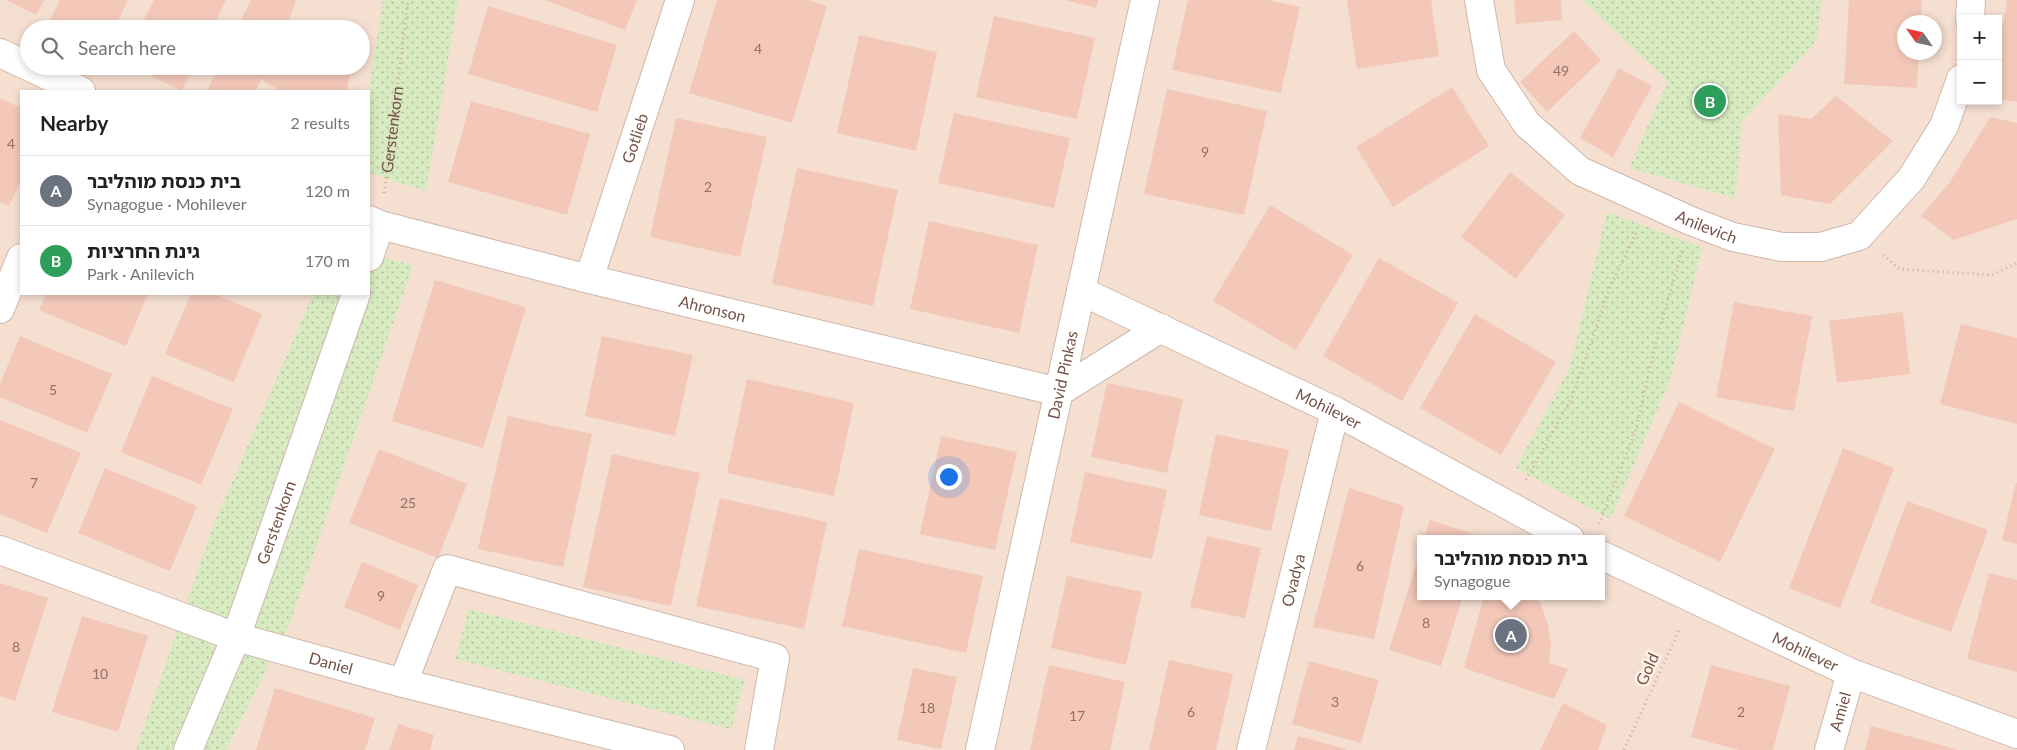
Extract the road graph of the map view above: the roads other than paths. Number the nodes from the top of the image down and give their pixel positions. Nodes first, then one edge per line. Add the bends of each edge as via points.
1 (680, 0) edge
2 (1145, 0) edge
3 (1478, 0) edge
4 (1971, 0) edge
5 (1970, 15) edge
6 (0, 53) edge
7 (20, 62) edge
8 (47, 75) edge
9 (79, 90) edge
10 (1957, 90) edge
11 (374, 223) edge
12 (370, 250) edge
13 (20, 260) edge
14 (589, 279) junction
15 (1081, 290) junction
16 (356, 295) edge
17 (0, 309) edge
18 (1161, 328) junction
19 (1059, 392) junction
20 (1336, 411) junction
21 (1563, 535) edge
22 (1605, 546) edge
23 (0, 550) edge
24 (236, 637) junction
25 (1851, 673) junction
26 (404, 683) junction
27 (2017, 734) edge
28 (188, 750) edge
29 (670, 750) edge
30 (759, 750) edge
31 (980, 750) edge
32 (1251, 750) edge
33 (1829, 750) edge

1 - 14 street, Gotlieb
2 - 15 street, David Pinkas
3 - 10 street, Anilevich via 1491,70 1527,124 1580,171 1733,237 1782,247 1821,247 1859,236 1911,178 1944,126
4 - 5 street
6 - 7 street
8 - 9 street
11 - 12 street
11 - 14 street, Ahronson
13 - 17 street
14 - 19 street, Ahronson
15 - 18 street, Mohilever
15 - 19 street, David Pinkas
16 - 24 street, Gerstenkorn
18 - 19 street
18 - 20 street, Mohilever
19 - 31 street, David Pinkas
20 - 21 street, Mohilever
20 - 32 street, Ovadya
22 - 25 street, Mohilever via 1693,598
23 - 24 street, Daniel
24 - 26 street, Daniel
24 - 28 street, Gerstenkorn
25 - 27 street, Mohilever
25 - 33 street, Amiel
26 - 29 street, Daniel
26 - 30 street via 446,569 775,658

